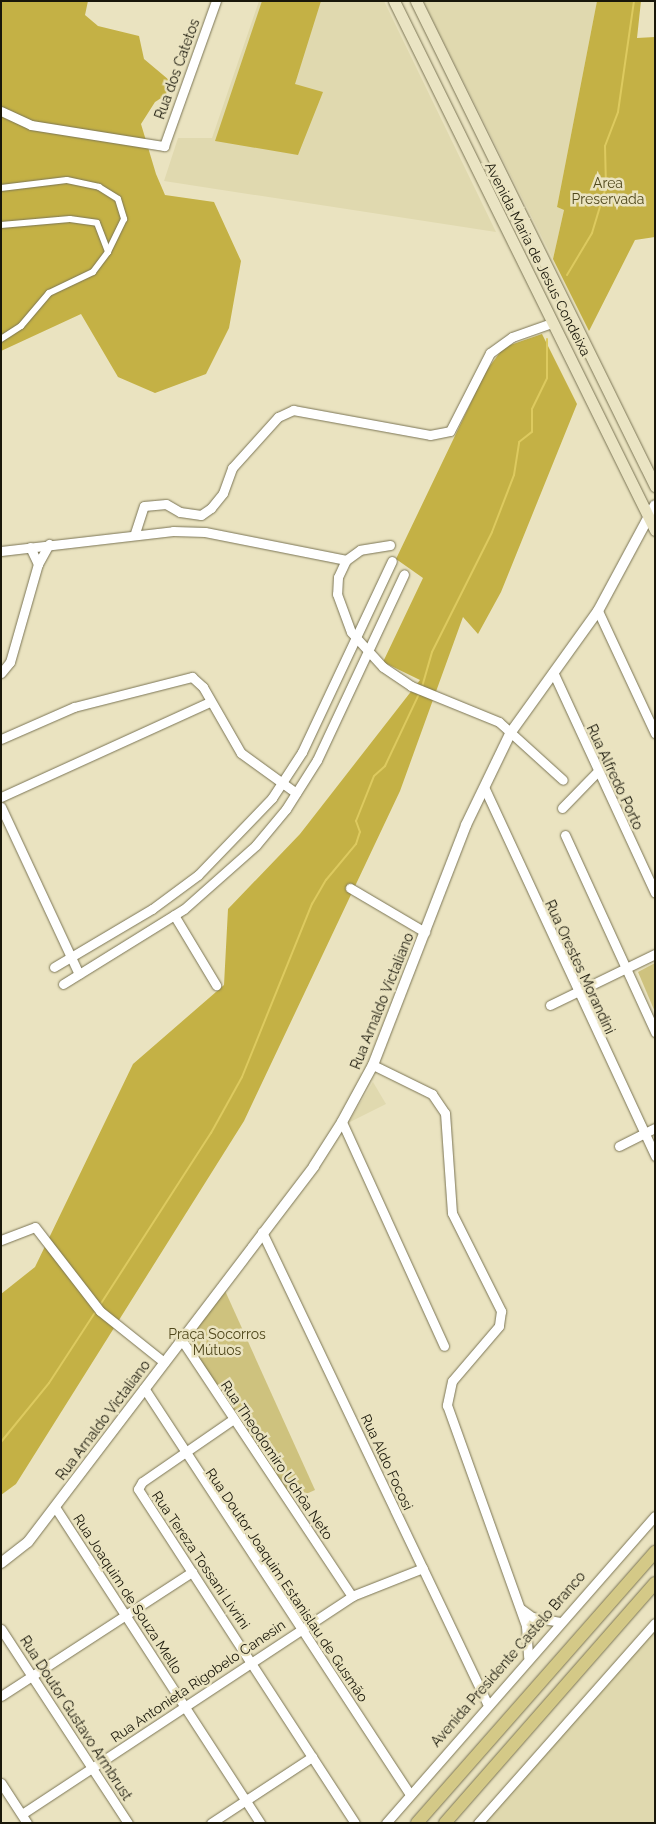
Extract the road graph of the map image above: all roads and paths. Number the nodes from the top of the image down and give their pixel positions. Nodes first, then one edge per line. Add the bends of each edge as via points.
1 (216, 1) edge
2 (394, 1) edge
3 (399, 1) edge
4 (407, 1) edge
5 (416, 1) edge
6 (464, 103) junction
7 (446, 108) junction
8 (1, 111) edge
9 (1, 188) edge
10 (1, 225) edge
11 (108, 252) junction
12 (552, 323) junction
13 (1, 339) edge
14 (598, 374) junction
15 (582, 381) junction
16 (608, 432) junction
17 (629, 435) junction
18 (655, 486) edge
19 (655, 505) edge
20 (652, 518) edge
21 (655, 530) edge
22 (135, 533) junction
23 (49, 544) junction
24 (390, 545) dead end
25 (30, 547) junction
26 (1, 551) edge
27 (346, 560) junction
28 (392, 561) dead end
29 (38, 564) junction
30 (404, 574) dead end
31 (598, 611) junction
32 (355, 637) junction
33 (367, 653) junction
34 (553, 672) junction
35 (1, 673) edge
36 (210, 702) junction
37 (511, 732) junction
38 (655, 733) edge
39 (1, 739) edge
40 (596, 773) junction
41 (563, 780) dead end
42 (282, 784) junction
43 (484, 787) junction
44 (296, 793) junction
45 (1, 797) edge
46 (1, 807) edge
47 (562, 808) dead end
48 (565, 835) dead end
49 (350, 888) dead end
50 (655, 893) edge
51 (174, 915) junction
52 (425, 932) junction
53 (655, 954) edge
54 (71, 957) junction
55 (54, 967) dead end
56 (627, 968) junction
57 (79, 974) junction
58 (63, 984) dead end
59 (216, 985) dead end
60 (576, 993) junction
61 (550, 1005) dead end
62 (655, 1032) edge
63 (374, 1065) junction
64 (342, 1122) junction
65 (655, 1128) edge
66 (644, 1133) junction
67 (619, 1146) dead end
68 (655, 1156) edge
69 (262, 1232) junction
70 (1, 1240) edge
71 (181, 1339) junction
72 (444, 1346) dead end
73 (164, 1362) junction
74 (144, 1388) junction
75 (232, 1420) junction
76 (184, 1453) junction
77 (55, 1507) junction
78 (655, 1516) edge
79 (655, 1552) edge
80 (1, 1563) edge
81 (422, 1568) junction
82 (192, 1572) junction
83 (655, 1583) edge
84 (352, 1596) junction
85 (520, 1608) junction
86 (125, 1614) junction
87 (560, 1622) junction
88 (655, 1623) edge
89 (1, 1629) edge
90 (299, 1629) junction
91 (528, 1657) junction
92 (252, 1662) junction
93 (31, 1675) junction
94 (1, 1696) edge
95 (487, 1703) junction
96 (185, 1708) junction
97 (312, 1757) junction
98 (92, 1768) junction
99 (1, 1783) edge
100 (410, 1794) junction
101 (246, 1800) junction
102 (22, 1814) junction
103 (27, 1823) edge
104 (128, 1823) edge
105 (211, 1823) edge
106 (260, 1823) edge
107 (355, 1823) edge
108 (386, 1823) edge
109 (417, 1823) edge
110 (445, 1823) edge
111 (478, 1823) edge

1 - 8 street, Rua dos Catetos via 164,146 31,125
2 - 7 main road, Avenida Maria de Jesus Condeixa
3 - 7 main road via 435,74
4 - 6 main road via 441,70
5 - 6 main road, Avenida Maria de Jesus Condeixa
6 - 14 main road, Avenida Maria de Jesus Condeixa
7 - 12 main road, Avenida Maria de Jesus Condeixa
9 - 11 street via 67,180 99,187 118,199 124,219
10 - 11 street via 70,218 97,223
11 - 13 street via 93,272 49,293 21,326
12 - 15 main road, Avenida Maria de Jesus Condeixa
12 - 22 street via 512,337 490,353 450,431 430,435 293,410 278,417 232,468 223,493 211,508 201,515 180,512 166,504 144,506
14 - 15 main road
14 - 17 main road, Avenida Maria de Jesus Condeixa
15 - 16 main road, Avenida Maria de Jesus Condeixa
16 - 17 main road via 621,442
16 - 20 main road, Avenida Maria de Jesus Condeixa
17 - 18 main road, Avenida Maria de Jesus Condeixa
19 - 20 street, Rua Arnaldo Victaliano
20 - 21 main road, Avenida Maria de Jesus Condeixa
20 - 31 street, Rua Arnaldo Victaliano
22 - 23 street
22 - 27 street via 205,532
23 - 25 street
23 - 29 street
24 - 27 street via 360,550
25 - 26 street
25 - 29 street
27 - 32 street via 337,594 342,617
28 - 32 street
29 - 35 street via 10,662
30 - 33 street
31 - 34 street, Rua Arnaldo Victaliano
31 - 38 street
32 - 33 street
32 - 42 street via 302,752
33 - 37 street via 410,686 499,722
33 - 44 street via 317,760
34 - 37 street, Rua Arnaldo Victaliano
34 - 40 street, Rua Alfredo Porto
36 - 39 street via 198,680 184,677 74,707
36 - 42 street via 241,753
36 - 45 street
37 - 41 street
37 - 43 street, Rua Arnaldo Victaliano
40 - 47 street
40 - 50 street, Rua Alfredo Porto
42 - 44 street
42 - 54 street via 198,875 152,910
43 - 52 street, Rua Arnaldo Victaliano
43 - 60 street, Rua Orestes Morandini
44 - 51 street via 256,845
46 - 54 street
48 - 56 street
49 - 52 street
51 - 57 street
51 - 59 street
52 - 63 street, Rua Arnaldo Victaliano
53 - 56 street
54 - 55 street
54 - 57 street
56 - 60 street
56 - 62 street
57 - 58 street
60 - 61 street
60 - 66 street, Rua Orestes Morandini
63 - 64 street, Rua Arnaldo Victaliano
63 - 85 street via 432,1094 445,1113 452,1213 501,1311 499,1326 452,1381 447,1406
64 - 69 street, Rua Arnaldo Victaliano
64 - 72 street
65 - 66 street
66 - 67 street
66 - 68 street, Rua Orestes Morandini
69 - 71 street, Rua Arnaldo Victaliano
69 - 81 street, Rua Aldo Focosi
70 - 73 street via 35,1226 98,1308
71 - 73 street, Rua Arnaldo Victaliano
71 - 75 street, Rua Theodomiro Uchôa Neto
73 - 74 street, Rua Arnaldo Victaliano
74 - 76 street, Rua Doutor Joaquim Estanislau de Gusmão
74 - 77 street, Rua Arnaldo Victaliano
75 - 76 street
75 - 84 street, Rua Theodomiro Uchôa Neto
76 - 82 street, Rua Tereza Tossani Livrini via 138,1490
76 - 90 street, Rua Doutor Joaquim Estanislau de Gusmão
77 - 80 street, Rua Arnaldo Victaliano via 22,1548
77 - 86 street, Rua Joaquim de Souza Mello
78 - 87 street, Avenida Presidente Castelo Branco
79 - 109 main road
81 - 84 street, Rua Antonieta Rigobelo Canesin
81 - 95 street, Rua Aldo Focosi
82 - 86 street
82 - 92 street, Rua Tereza Tossani Livrini
83 - 110 main road
84 - 90 street, Rua Antonieta Rigobelo Canesin
85 - 87 street via 532,1617
85 - 91 street
86 - 93 street
86 - 96 street, Rua Joaquim de Souza Mello
87 - 91 street, Avenida Presidente Castelo Branco
88 - 111 street
89 - 93 street, Rua Doutor Gustavo Armbrust
90 - 92 street, Rua Antonieta Rigobelo Canesin
90 - 100 street, Rua Doutor Joaquim Estanislau de Gusmão
91 - 95 street, Avenida Presidente Castelo Branco
92 - 96 street, Rua Antonieta Rigobelo Canesin
92 - 97 street, Rua Tereza Tossani Livrini
93 - 94 street
93 - 98 street, Rua Doutor Gustavo Armbrust
95 - 100 street, Avenida Presidente Castelo Branco
96 - 98 street, Rua Antonieta Rigobelo Canesin
96 - 101 street, Rua Joaquim de Souza Mello
97 - 101 street
97 - 107 street, Rua Tereza Tossani Livrini
98 - 102 street, Rua Antonieta Rigobelo Canesin
98 - 104 street, Rua Doutor Gustavo Armbrust
99 - 102 street
100 - 108 street, Avenida Presidente Castelo Branco
101 - 105 street
101 - 106 street, Rua Joaquim de Souza Mello
102 - 103 street

